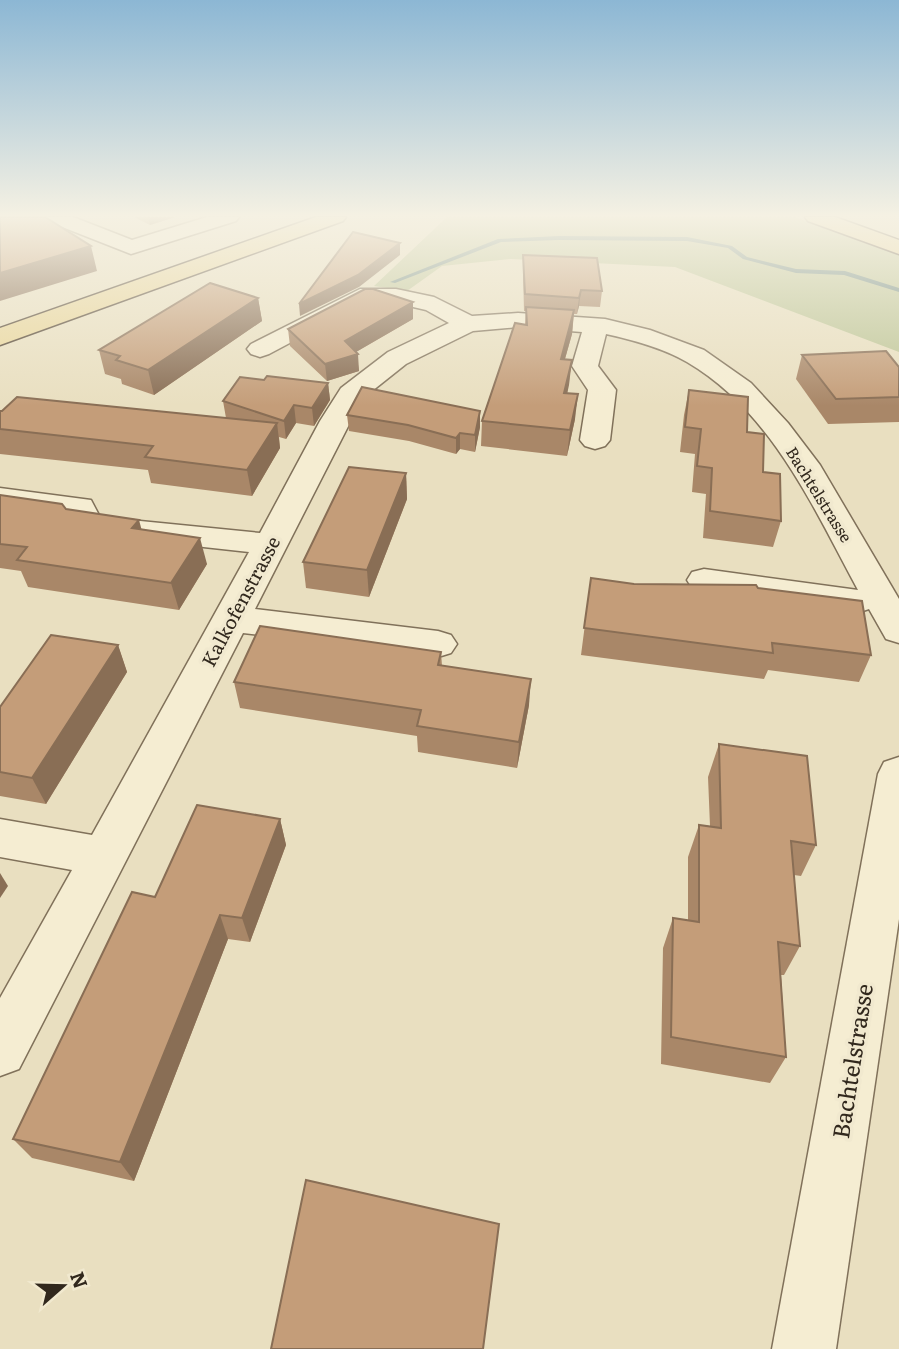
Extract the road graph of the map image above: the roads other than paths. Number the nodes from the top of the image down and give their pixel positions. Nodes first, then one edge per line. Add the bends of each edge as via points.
1 (160, 280) edge
2 (468, 324) junction
3 (601, 326) junction
4 (0, 337) edge
5 (260, 349) dead end
6 (595, 440) dead end
7 (0, 497) edge
8 (270, 544) junction
9 (704, 580) dead end
10 (893, 618) edge
11 (232, 619) junction
12 (438, 644) dead end
13 (899, 774) edge
14 (0, 838) edge
15 (104, 857) junction
16 (0, 1050) edge
17 (804, 1349) edge

1 - 4 main road
2 - 3 street, Kalkofenstrasse via 517,320
2 - 5 street via 434,304 396,296 360,296
2 - 8 street, Kalkofenstrasse via 397,358 351,394
3 - 6 street via 585,366 602,390
3 - 10 street, Bachtelstrasse via 641,335 695,356 741,389 805,465
7 - 8 street via 80,507 88,526
8 - 11 street, Kalkofenstrasse
9 - 10 street
11 - 12 street
11 - 15 street, Kalkofenstrasse
13 - 17 street, Bachtelstrasse
14 - 15 street
15 - 16 street, Kalkofenstrasse

